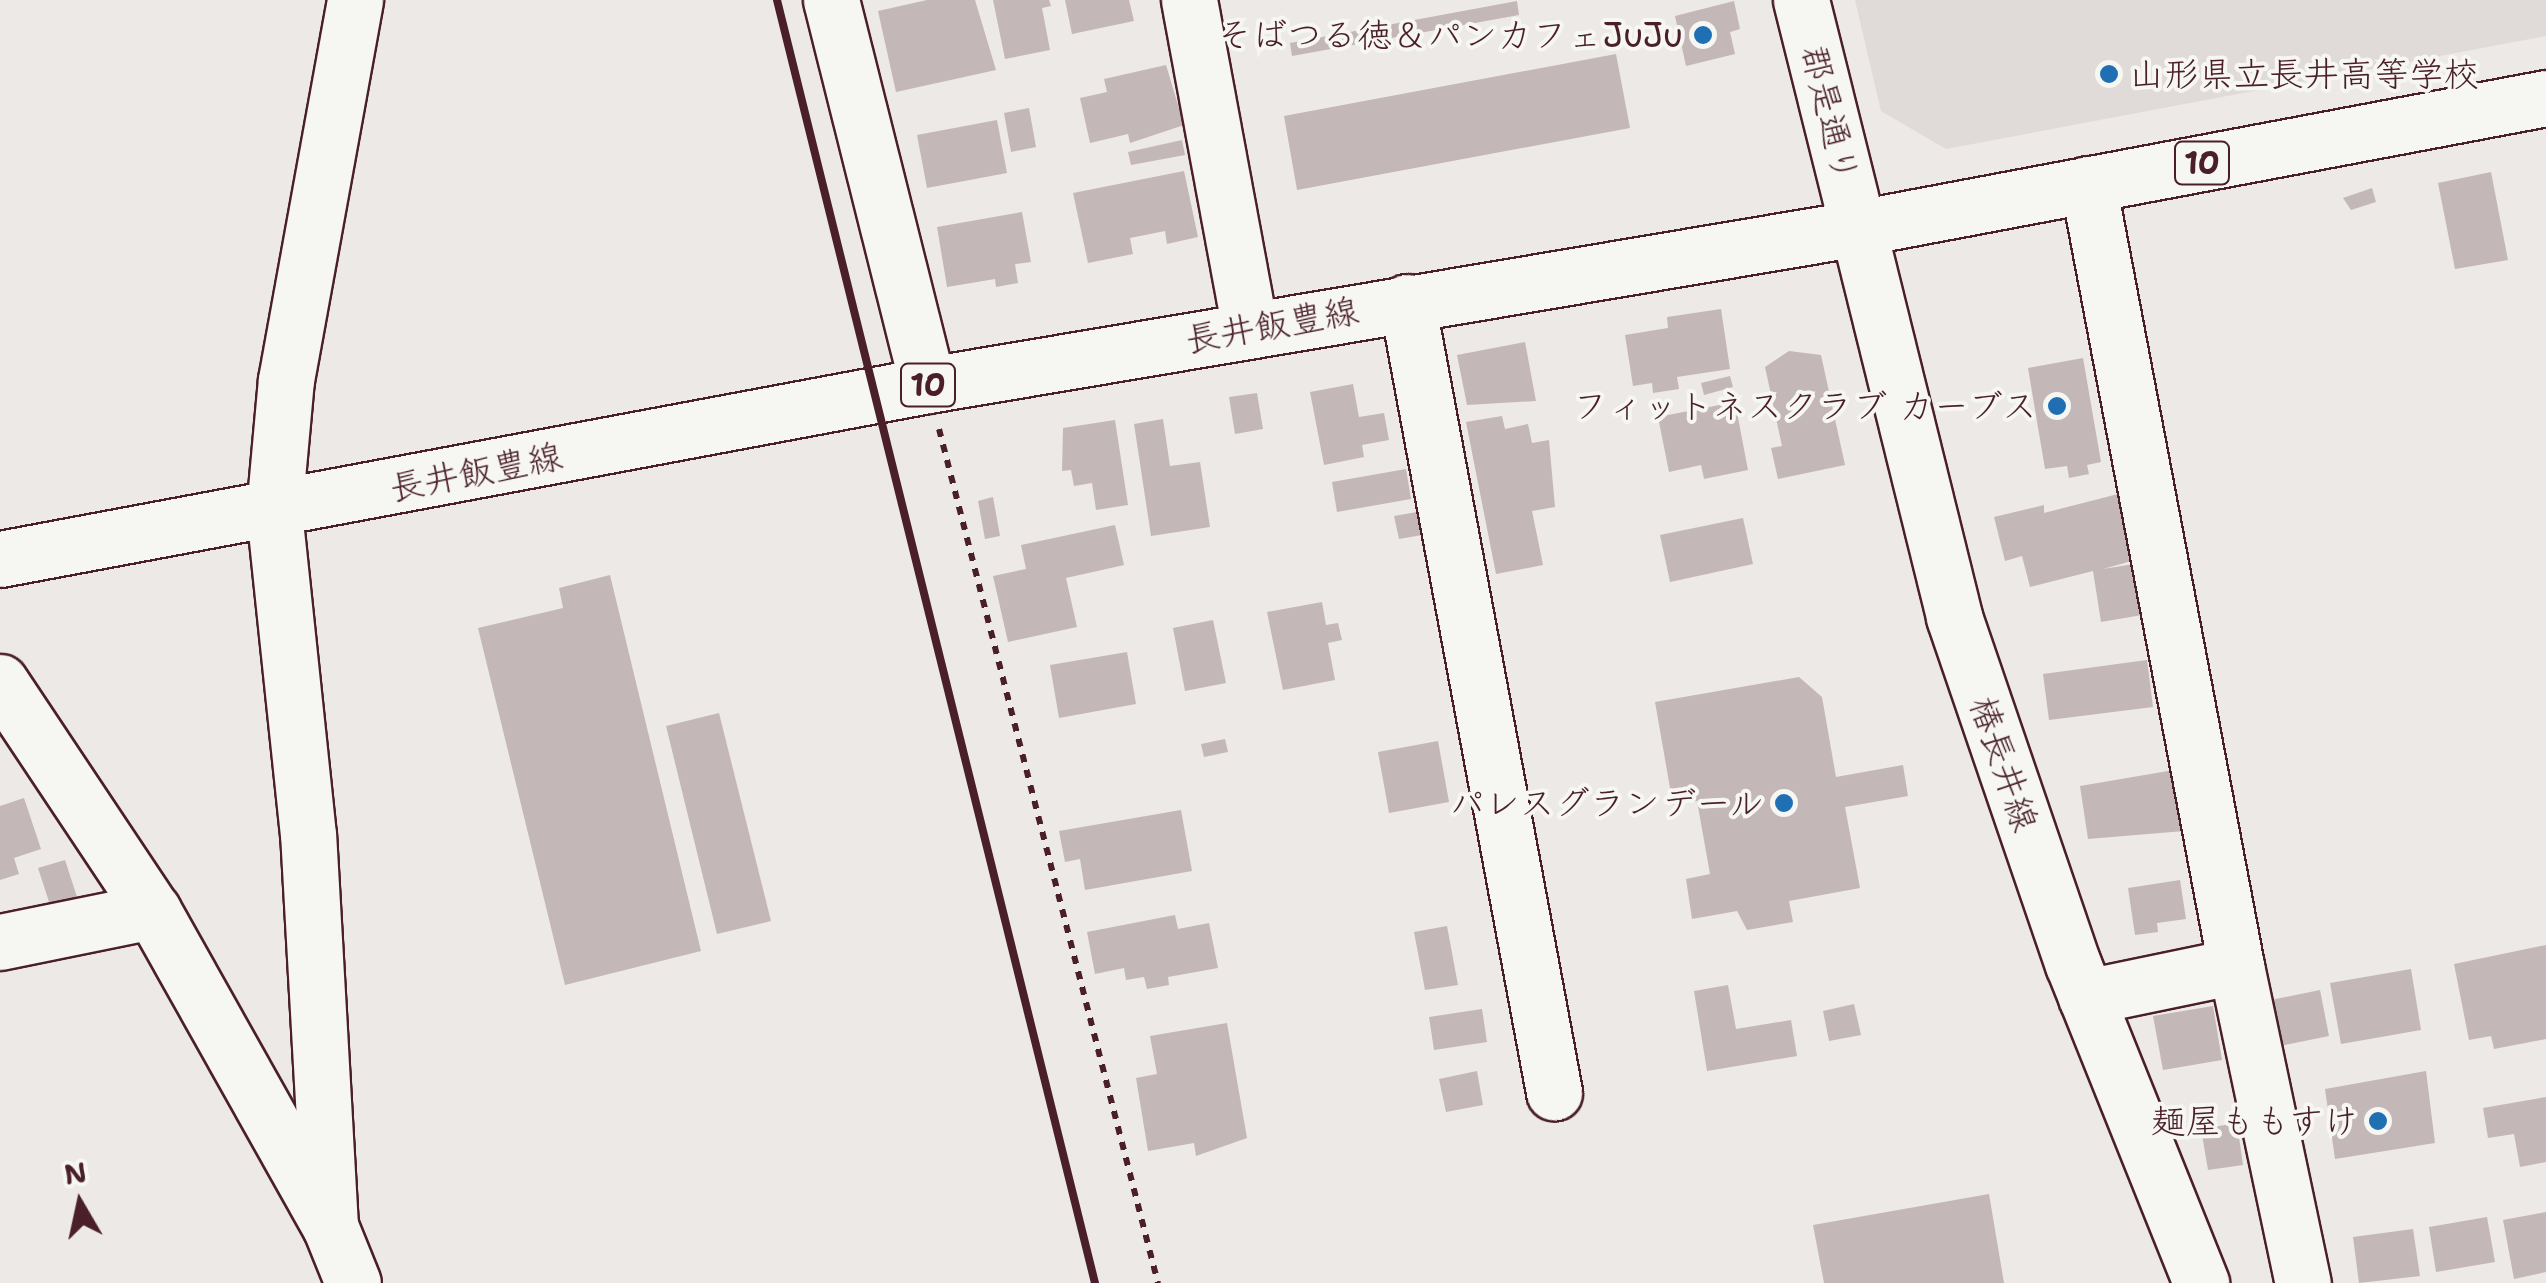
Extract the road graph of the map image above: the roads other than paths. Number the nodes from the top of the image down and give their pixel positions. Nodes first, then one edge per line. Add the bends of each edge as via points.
1 (355, 0) edge
2 (831, 0) edge
3 (1189, 0) edge
4 (1801, 0) edge
5 (2546, 98) edge
6 (2088, 184) junction
7 (1858, 228) junction
8 (1407, 302) junction
9 (1250, 328) junction
10 (928, 384) junction
11 (274, 511) junction
12 (0, 559) edge
13 (0, 682) edge
14 (154, 912) junction
15 (0, 942) edge
16 (2236, 966) junction
17 (2086, 997) junction
18 (1554, 1092) dead end
19 (330, 1226) junction
20 (354, 1283) edge
21 (2202, 1283) edge
22 (2303, 1283) edge

1 - 11 main road via 286,380
2 - 10 main road
3 - 9 main road
4 - 7 main road, 郡是通り
5 - 6 main road, 長井飯豊線 / 10
6 - 7 main road, 長井飯豊線 / 10
6 - 16 main road
7 - 8 main road, 長井飯豊線 / 10
7 - 17 main road, 椿長井線 via 1954,617
8 - 9 main road, 長井飯豊線 / 10
8 - 18 main road
9 - 10 main road, 長井飯豊線 / 10
10 - 11 main road, 長井飯豊線 / 10
11 - 12 main road, 長井飯豊線 / 10
11 - 19 main road via 308,835
13 - 14 main road
14 - 15 main road
14 - 19 main road
16 - 17 main road
16 - 22 main road
17 - 21 main road, 椿長井線
19 - 20 main road

